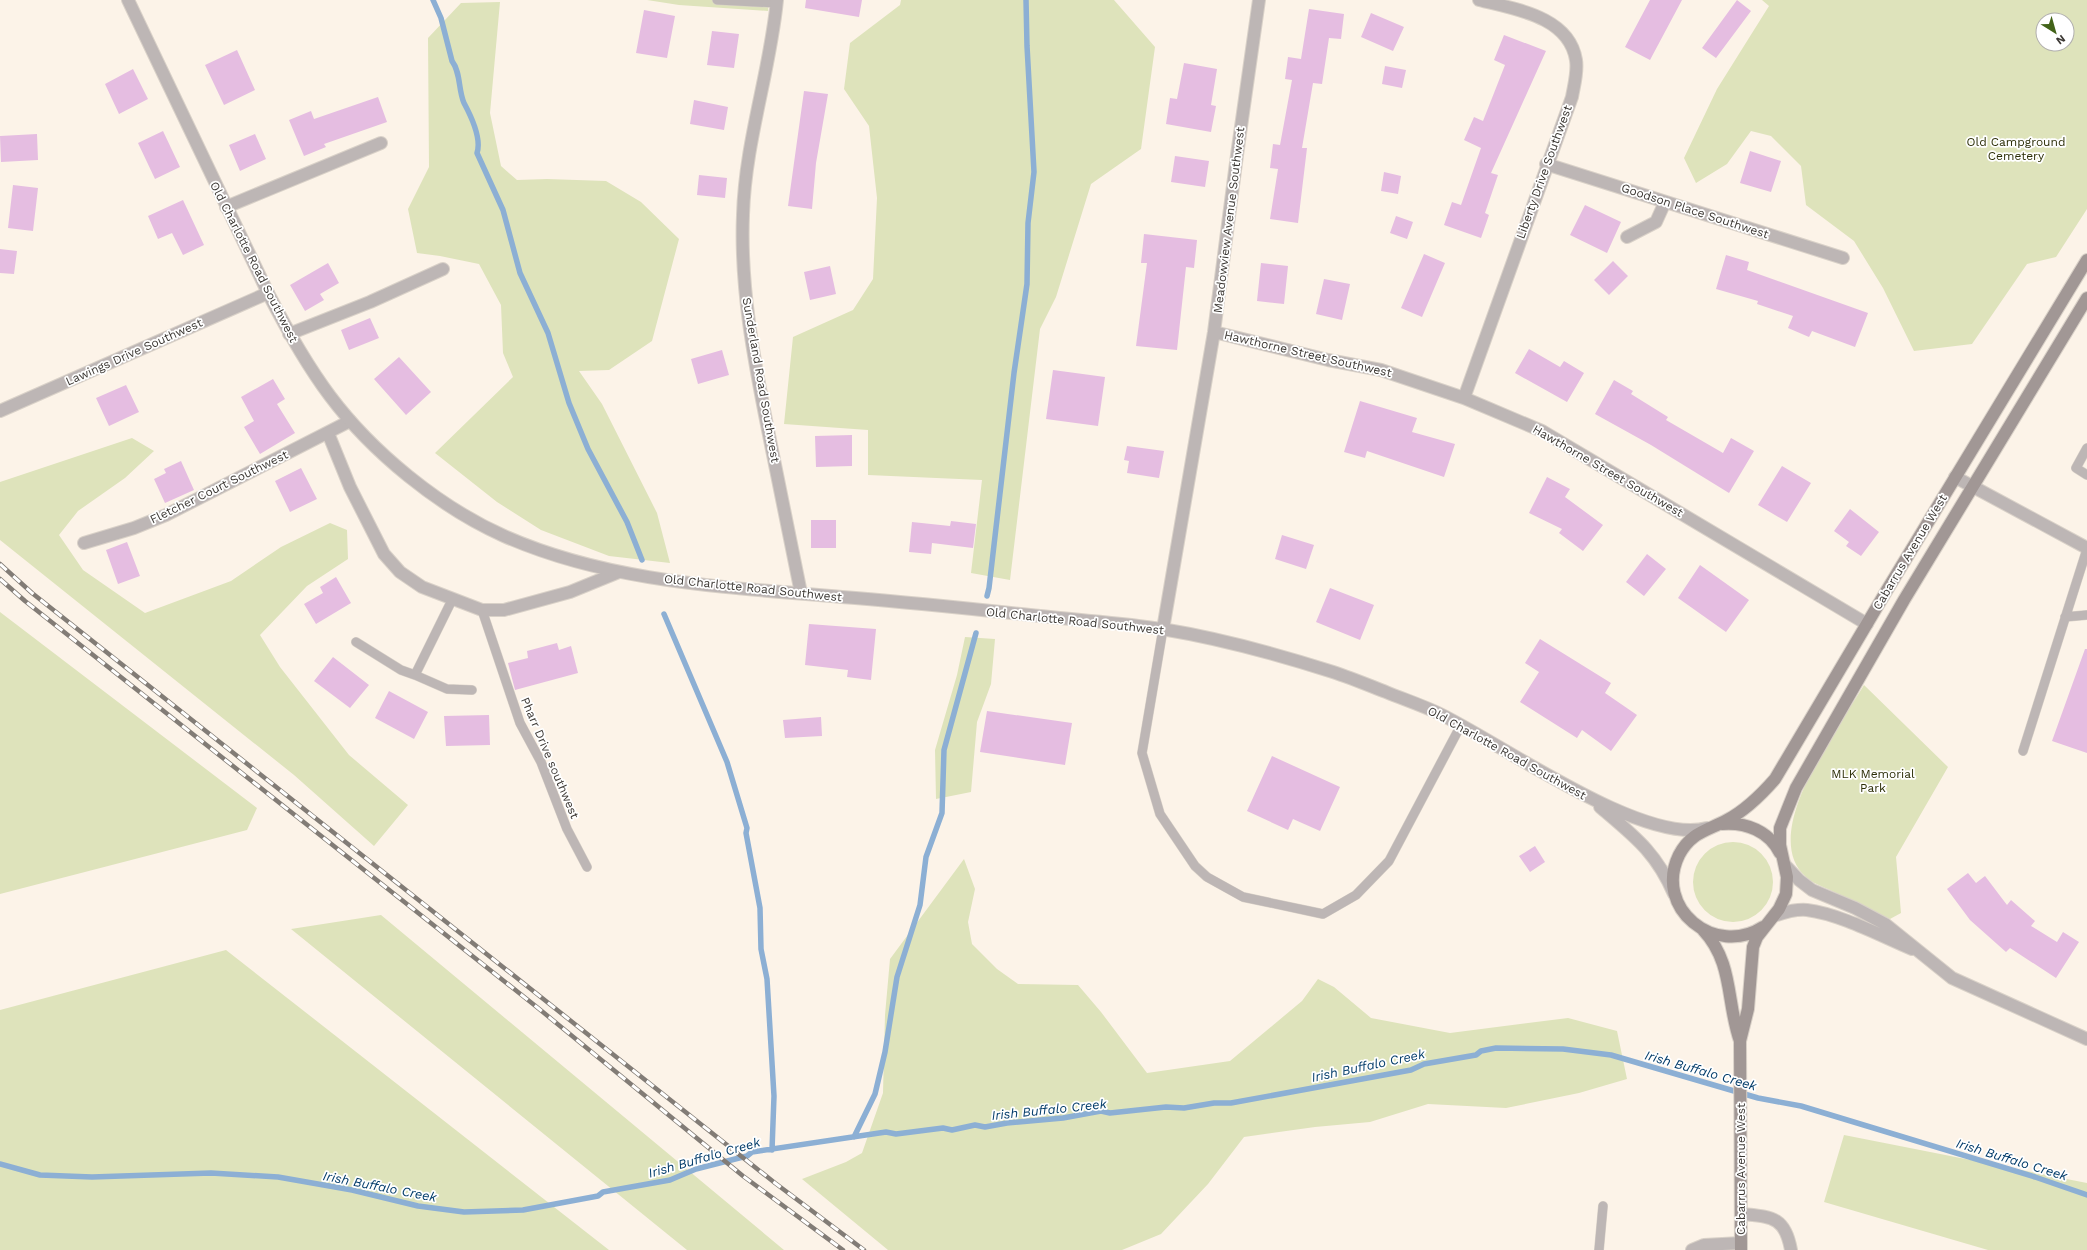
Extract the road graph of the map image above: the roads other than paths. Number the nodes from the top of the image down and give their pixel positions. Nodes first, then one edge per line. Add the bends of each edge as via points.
1 (128, 0) edge
2 (717, 0) edge
3 (1259, 0) edge
4 (1479, 0) edge
5 (776, 2) edge
6 (381, 143) dead end
7 (1546, 164) junction
8 (1665, 202) junction
9 (226, 207) junction
10 (1627, 237) dead end
11 (1843, 258) dead end
12 (2087, 260) edge
13 (443, 269) dead end
14 (268, 293) junction
15 (2087, 298) edge
16 (1214, 332) junction
17 (289, 334) junction
18 (1464, 398) junction
19 (0, 411) edge
20 (350, 421) junction
21 (328, 433) junction
22 (2087, 448) edge
23 (2087, 475) edge
24 (1955, 477) junction
25 (1973, 487) junction
26 (84, 543) dead end
27 (2087, 548) edge
28 (619, 572) junction
29 (801, 593) junction
30 (452, 600) junction
31 (482, 610) junction
32 (2087, 614) edge
33 (2065, 617) junction
34 (1867, 624) junction
35 (1163, 629) junction
36 (356, 642) dead end
37 (415, 674) junction
38 (472, 690) dead end
39 (1461, 725) junction
40 (2023, 751) dead end
41 (1594, 801) junction
42 (1711, 827) junction
43 (1784, 861) junction
44 (587, 867) dead end
45 (1678, 903) junction
46 (1771, 919) junction
47 (1702, 930) junction
48 (1918, 952) junction
49 (2087, 1039) edge
50 (1740, 1041) junction
51 (1603, 1206) dead end
52 (1742, 1214) junction
53 (1741, 1246) edge
54 (1599, 1250) edge
55 (1692, 1250) edge
56 (1791, 1250) edge

1 - 9 street, Old Charlotte Road Southwest
2 - 5 lane
3 - 16 street, Meadowview Avenue Southwest
4 - 7 street, Liberty Drive Southwest via 1530,13 1552,24 1572,46 1576,61 1576,77 1572,97
5 - 29 street, Sunderland Road Southwest via 774,27 746,177 743,215 744,289 758,378
6 - 9 street
7 - 8 street, Goodson Place Southwest
7 - 18 street, Liberty Drive Southwest
8 - 10 street via 1656,222
8 - 11 street, Goodson Place Southwest
9 - 14 street, Old Charlotte Road Southwest
12 - 24 main road, Cabarrus Avenue West
13 - 17 street via 370,302
14 - 17 street, Old Charlotte Road Southwest
14 - 19 street, Lawings Drive Southwest
15 - 25 main road, Cabarrus Avenue West
16 - 18 street, Hawthorne Street Southwest via 1328,360 1381,370
16 - 35 street, Meadowview Avenue Southwest
17 - 20 street, Old Charlotte Road Southwest via 328,395
18 - 34 street, Hawthorne Street Southwest via 1542,432
20 - 21 street, Fletcher Court Southwest
20 - 28 street, Old Charlotte Road Southwest via 368,440 422,486 473,519 536,550
21 - 26 street, Fletcher Court Southwest via 166,515
21 - 30 street via 350,487 384,554 400,572 422,587
22 - 23 lane via 2076,468
24 - 25 street
24 - 34 main road, Cabarrus Avenue West
25 - 27 street
25 - 43 main road, Cabarrus Avenue West via 1800,780 1781,823 1780,839
27 - 33 lane
28 - 29 street, Old Charlotte Road Southwest via 709,586
28 - 31 street via 570,592 504,610
29 - 35 street, Old Charlotte Road Southwest
30 - 31 street
30 - 37 lane
31 - 44 lane, Pharr Drive southwest via 520,723 541,762 567,829
32 - 33 lane
33 - 40 lane
34 - 42 main road, Cabarrus Avenue West via 1775,779 1750,804 1727,820
35 - 39 street, Old Charlotte Road Southwest via 1257,650 1336,673 1436,712
35 - 39 lane via 1142,753 1148,779 1160,814 1195,866 1207,877 1244,897 1323,914 1356,895 1388,861
36 - 37 lane via 401,670
37 - 38 lane via 447,689
39 - 41 street, Old Charlotte Road Southwest
41 - 42 street, Old Charlotte Road Southwest via 1672,829 1695,831
41 - 45 street, Old Charlotte Road Southwest via 1649,850 1666,876
42 - 43 main road via 1739,824 1755,828 1768,837
42 - 45 main road, Cabarrus Avenue West via 1688,843 1677,860 1674,888
43 - 46 main road, Cabarrus Avenue West via 1787,877 1786,894
43 - 48 street via 1805,886 1876,918 1895,930
45 - 47 main road, Cabarrus Avenue West via 1688,918
46 - 47 main road, Cabarrus Avenue West via 1754,932 1736,936 1719,936
46 - 48 street via 1793,910 1813,912 1856,926
46 - 50 main road, Cabarrus Avenue West via 1757,937 1753,947 1748,1009
47 - 50 main road, Cabarrus Avenue West via 1717,950 1725,968
48 - 49 street via 1952,978
50 - 52 main road, Cabarrus Avenue West
51 - 54 lane
52 - 53 main road, Cabarrus Avenue West
52 - 56 street via 1772,1217 1778,1221
53 - 55 street via 1704,1245

